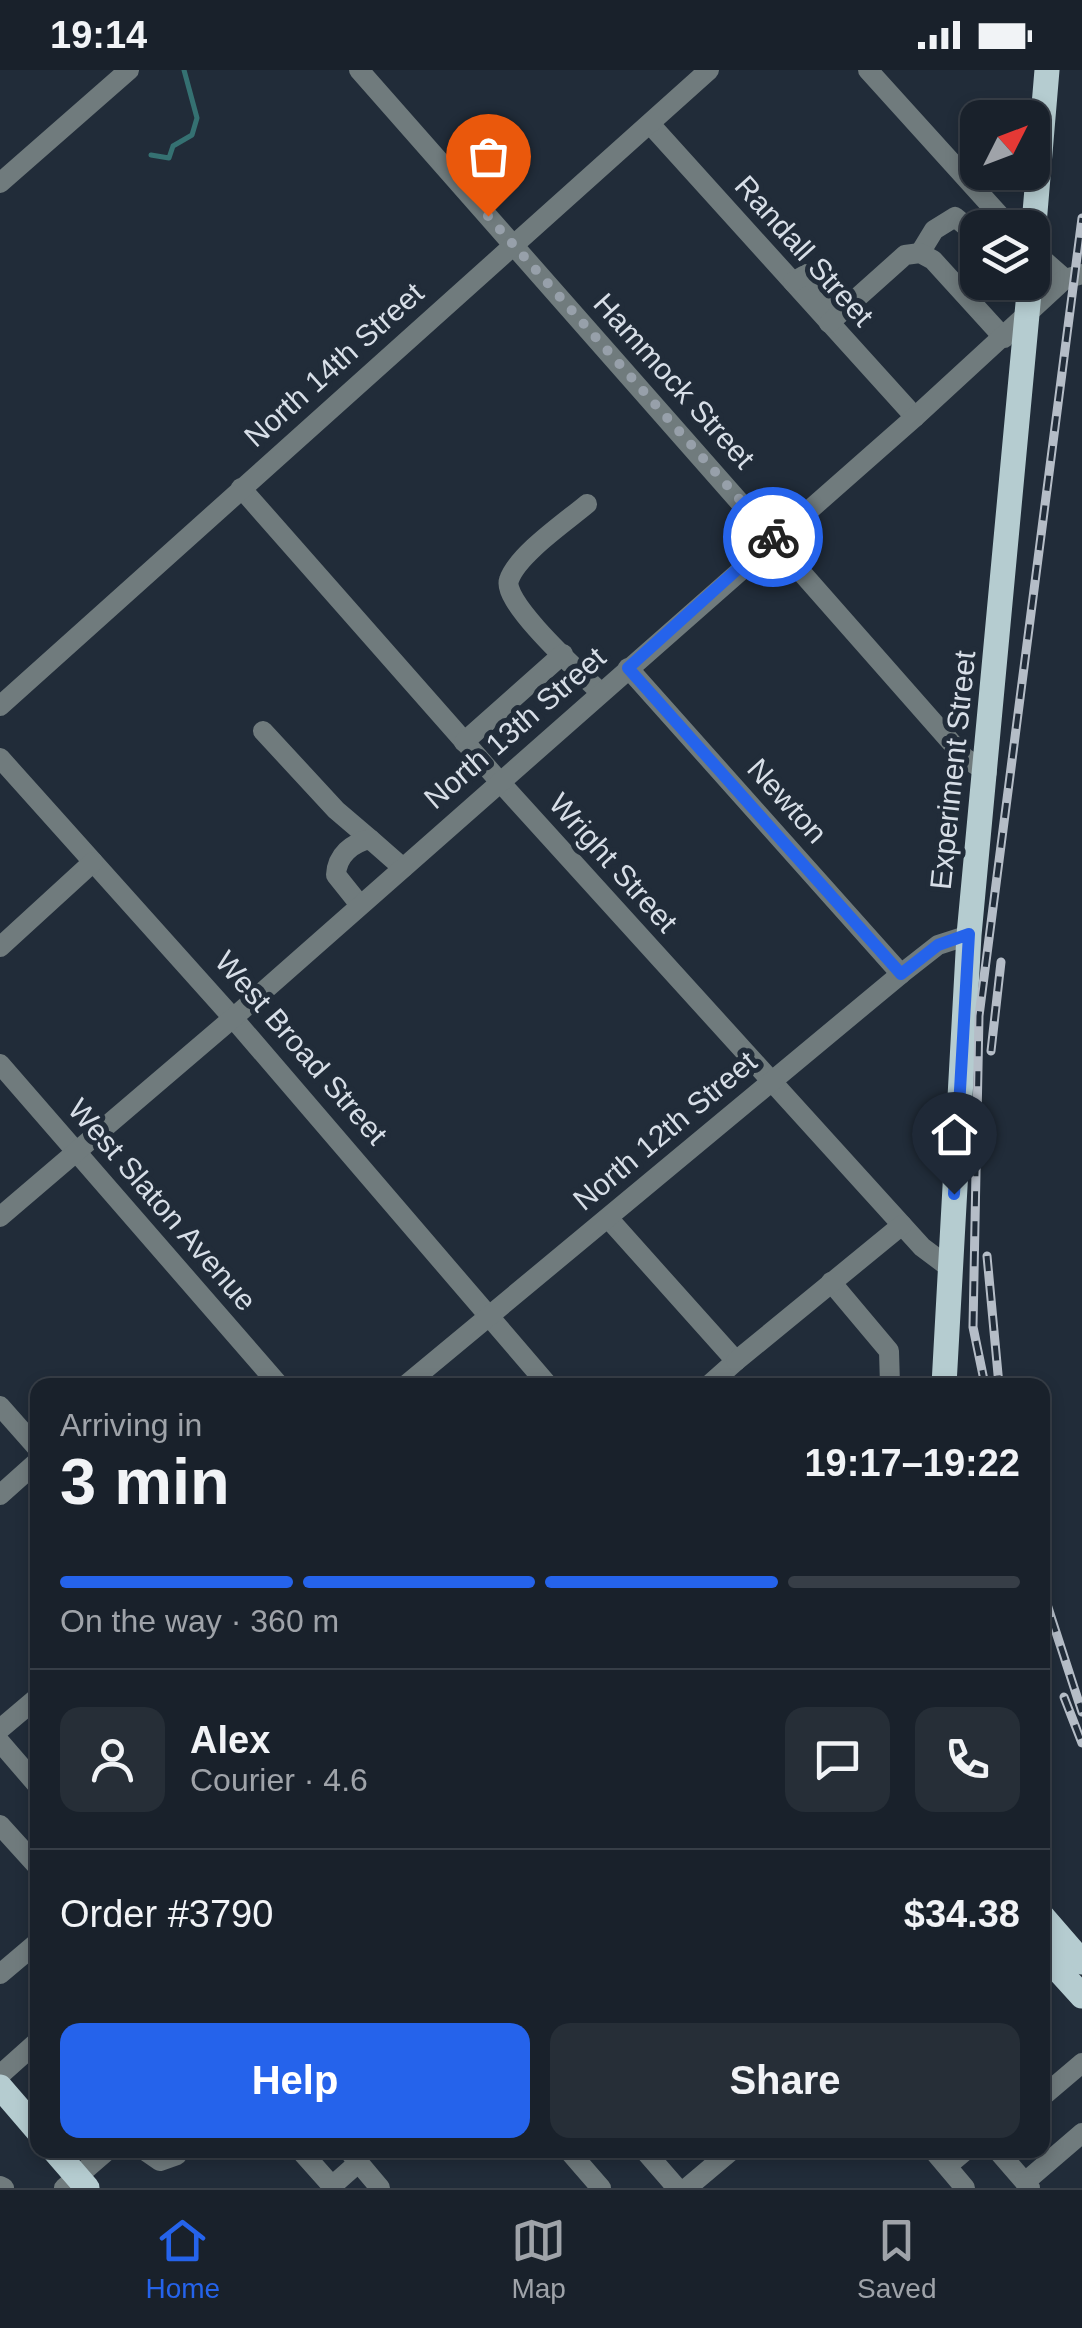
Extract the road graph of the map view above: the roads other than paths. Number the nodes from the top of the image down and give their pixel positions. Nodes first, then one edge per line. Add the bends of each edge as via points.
1 (130, 70) edge
2 (359, 70) edge
3 (708, 70) edge
4 (868, 70) edge
5 (1046, 70) edge
6 (650, 124) junction
7 (0, 184) edge
8 (979, 194) junction
9 (994, 210) edge
10 (1035, 210) edge
11 (955, 217) junction
12 (960, 221) edge
13 (513, 246) junction
14 (920, 253) junction
15 (1050, 261) edge
16 (1073, 276) edge
17 (1027, 300) edge
18 (837, 317) junction
19 (1027, 318) junction
20 (1004, 338) junction
21 (915, 417) junction
22 (242, 488) junction
23 (587, 504) dead end
24 (775, 540) junction
25 (562, 654) junction
26 (628, 668) junction
27 (601, 693) junction
28 (0, 706) edge
29 (263, 731) dead end
30 (464, 742) junction
31 (0, 758) edge
32 (986, 772) junction
33 (500, 782) junction
34 (370, 838) junction
35 (93, 862) junction
36 (403, 868) junction
37 (360, 906) junction
38 (969, 934) junction
39 (0, 947) edge
40 (901, 974) junction
41 (233, 1018) junction
42 (0, 1064) edge
43 (770, 1081) junction
44 (76, 1151) junction
45 (0, 1217) edge
46 (608, 1218) junction
47 (902, 1225) junction
48 (950, 1268) junction
49 (831, 1282) junction
50 (491, 1318) junction
51 (736, 1360) junction
52 (273, 1378) edge
53 (415, 1378) edge
54 (542, 1378) edge
55 (716, 1378) edge
56 (890, 1378) edge
57 (944, 1378) edge
58 (0, 1406) edge
59 (30, 1441) edge
60 (30, 1469) edge
61 (0, 1496) edge
62 (30, 1704) edge
63 (0, 1729) edge
64 (0, 1742) edge
65 (30, 1777) edge
66 (0, 1824) edge
67 (30, 1858) edge
68 (1050, 1925) edge
69 (30, 1949) edge
70 (1050, 1961) edge
71 (1082, 1962) edge
72 (0, 1974) edge
73 (1082, 1996) edge
74 (30, 2048) edge
75 (1082, 2063) edge
76 (0, 2075) edge
77 (0, 2087) edge
78 (1050, 2089) edge
79 (30, 2121) edge
80 (1082, 2133) edge
81 (59, 2158) edge
82 (100, 2158) edge
83 (307, 2158) edge
84 (352, 2158) edge
85 (355, 2158) edge
86 (575, 2158) edge
87 (651, 2158) edge
88 (723, 2158) edge
89 (940, 2158) edge
90 (1004, 2158) edge
91 (76, 2184) edge
92 (1027, 2185) edge
93 (331, 2187) edge
94 (380, 2188) edge
95 (601, 2188) edge
96 (677, 2188) edge
97 (687, 2188) edge
98 (966, 2188) edge

1 - 7 street
2 - 13 street, Hammock Street
3 - 6 street, North 14th Street
4 - 8 street
5 - 10 main road
6 - 13 street, North 14th Street
6 - 18 street, Randall Street via 793,282
8 - 9 street
8 - 11 street
11 - 12 street
11 - 14 street via 934,230
13 - 22 street, North 14th Street
13 - 24 street, Hammock Street
14 - 18 street via 905,254
14 - 20 street
15 - 16 street, North 13th Street
16 - 19 street, North 13th Street
17 - 19 main road, Experiment Street
18 - 21 street, Randall Street
19 - 20 street, North 13th Street
19 - 32 main road, Experiment Street
20 - 21 street, North 13th Street
21 - 24 street, North 13th Street
22 - 28 street, North 14th Street
22 - 30 street, Wright Street
23 - 25 street via 509,580 518,607
24 - 26 street, North 13th Street
24 - 32 street, Hammock Street via 965,758
25 - 27 street
25 - 30 street
26 - 27 street, North 13th Street
26 - 40 street, Newton
27 - 33 street, North 13th Street
29 - 34 street
30 - 33 street, Wright Street
31 - 35 street, West Broad Street
32 - 38 main road, Experiment Street
33 - 36 street, North 13th Street
33 - 43 street, Wright Street
34 - 36 street
34 - 37 street via 337,864 342,886
35 - 39 street
35 - 41 street, West Broad Street
36 - 37 street, North 13th Street
37 - 41 street, North 13th Street
38 - 40 street, North 12th Street via 938,945
38 - 48 main road, Experiment Street
40 - 43 street, North 12th Street
41 - 44 street, North 13th Street
41 - 50 street, West Broad Street
42 - 44 street, West Slaton Avenue
43 - 46 street, North 12th Street
43 - 47 street, Wright Street
44 - 45 street, North 13th Street
44 - 52 street, West Slaton Avenue
46 - 50 street, North 12th Street
46 - 51 street
47 - 48 street, Wright Street
47 - 49 street
48 - 57 main road, Experiment Street
49 - 51 street
49 - 56 street via 889,1351
50 - 53 street, North 12th Street
50 - 54 street, West Broad Street
51 - 55 street
58 - 59 street
60 - 61 street
62 - 63 street
64 - 65 street
66 - 67 street
68 - 71 main road
69 - 72 street
70 - 73 main road
74 - 76 street
75 - 78 street
77 - 79 main road
80 - 92 street
81 - 91 main road
82 - 91 street
83 - 93 street
84 - 93 street
85 - 94 street
86 - 95 street
87 - 96 street
88 - 97 street
89 - 98 street
90 - 92 street

